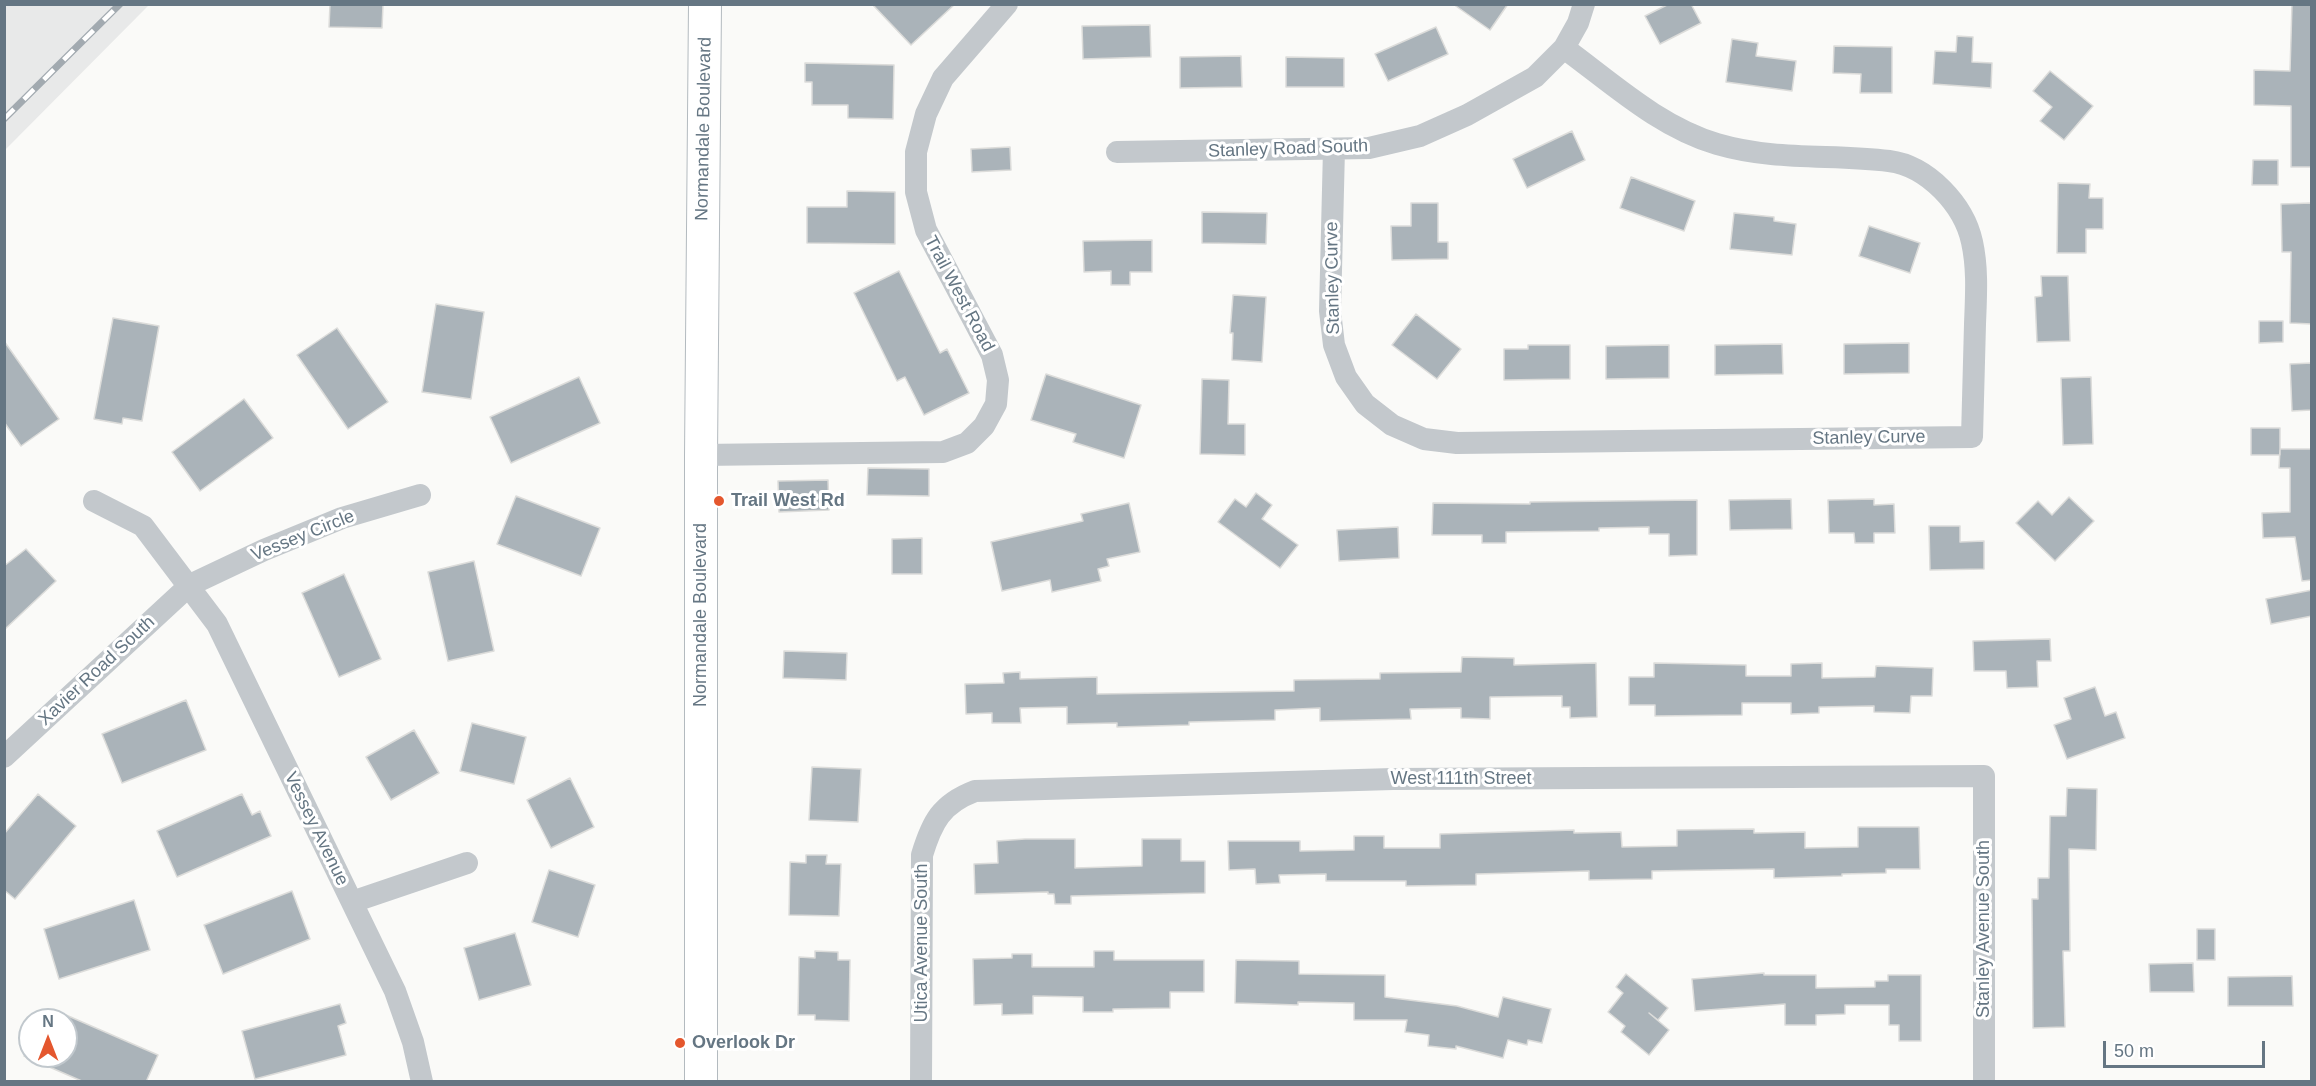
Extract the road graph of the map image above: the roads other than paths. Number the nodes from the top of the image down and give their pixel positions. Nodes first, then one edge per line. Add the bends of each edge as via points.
1 (705, 4) edge
2 (1007, 4) edge
3 (1584, 4) edge
4 (1564, 48) junction
5 (1334, 149) junction
6 (1117, 152) dead end
7 (701, 455) junction
8 (420, 495) dead end
9 (94, 501) dead end
10 (190, 585) junction
11 (4, 757) edge
12 (1984, 776) joint
13 (944, 809) joint
14 (467, 863) dead end
15 (352, 902) junction
16 (422, 1082) edge
17 (701, 1082) edge
18 (921, 1082) edge
19 (1984, 1082) edge

1 - 7 street, Normandale Boulevard
2 - 7 street, Trail West Road via 944,78 926,114 916,152 916,192 926,230 992,355 998,380 996,404 984,426 967,443 944,452
3 - 4 street, Stanley Road South
4 - 5 street, Stanley Road South via 1535,76 1429,132 1369,148
4 - 5 street, Stanley Curve via 1676,128 1716,144 1800,158 1892,162 1920,173 1943,190 1963,214 1976,270 1972,437 1457,443 1424,439 1392,425 1365,404 1346,377 1334,345 1330,311
5 - 6 street, Stanley Road South
7 - 17 street, Normandale Boulevard
8 - 10 street, Vessey Circle via 342,518
9 - 10 street, Vessey Avenue via 143,526
10 - 11 street, Xavier Road South
10 - 15 street, Vessey Avenue via 217,624
12 - 13 street, West 111th Street via 1393,779 990,789 957,798
12 - 19 street, Stanley Avenue South
13 - 18 street, Utica Avenue South via 930,829 922,855
14 - 15 street
15 - 16 street, Vessey Avenue via 395,991

